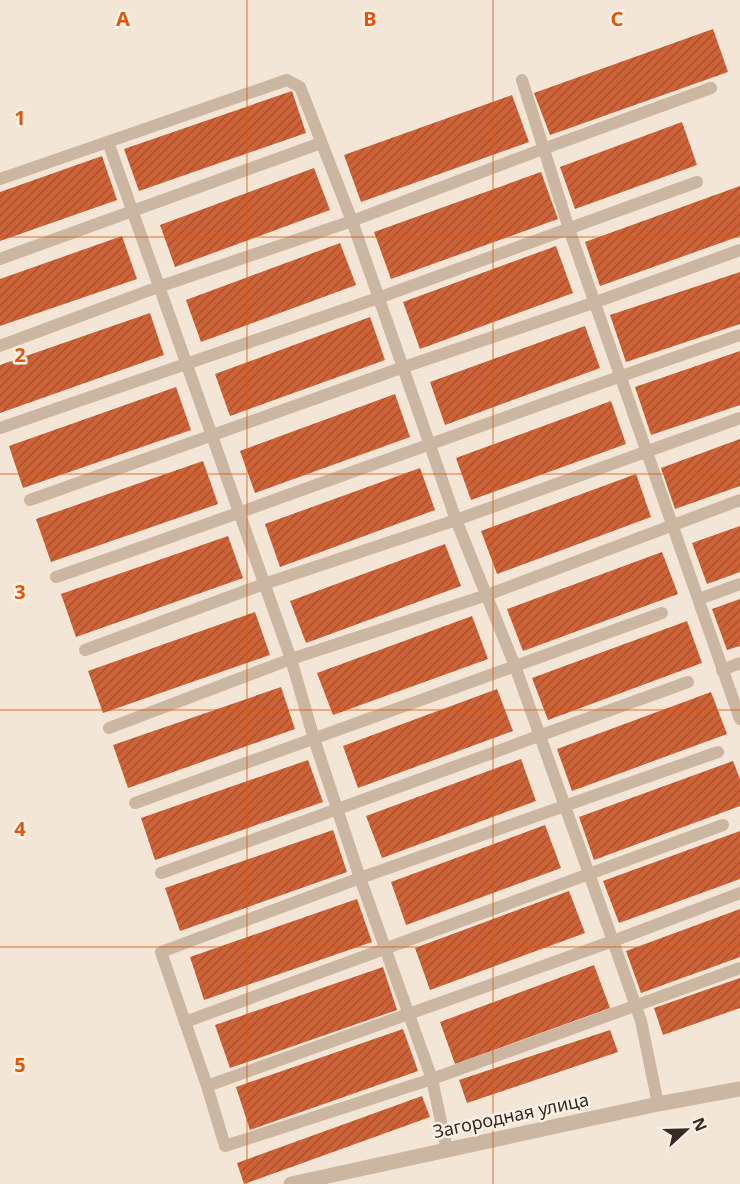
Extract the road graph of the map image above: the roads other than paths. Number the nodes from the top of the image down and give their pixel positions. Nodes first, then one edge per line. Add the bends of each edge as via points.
1 (522, 80) dead end
2 (711, 88) dead end
3 (108, 142) junction
4 (321, 143) junction
5 (543, 149) junction
6 (0, 179) edge
7 (697, 182) dead end
8 (133, 211) junction
9 (352, 221) junction
10 (569, 229) junction
11 (740, 250) edge
12 (0, 259) edge
13 (161, 286) junction
14 (378, 298) junction
15 (596, 302) junction
16 (740, 335) edge
17 (0, 346) edge
18 (187, 362) junction
19 (404, 367) junction
20 (620, 376) junction
21 (740, 418) edge
22 (0, 428) edge
23 (212, 435) junction
24 (430, 444) junction
25 (645, 452) junction
26 (30, 500) dead end
27 (740, 500) edge
28 (239, 514) junction
29 (456, 520) junction
30 (672, 526) junction
31 (56, 577) dead end
32 (264, 584) junction
33 (740, 584) edge
34 (488, 594) junction
35 (699, 599) junction
36 (662, 613) dead end
37 (86, 650) dead end
38 (291, 659) junction
39 (740, 663) edge
40 (515, 666) junction
41 (722, 670) junction
42 (688, 682) dead end
43 (740, 719) edge
44 (109, 728) dead end
45 (539, 735) junction
46 (314, 739) junction
47 (718, 752) dead end
48 (135, 803) dead end
49 (564, 806) junction
50 (338, 808) junction
51 (723, 825) dead end
52 (161, 873) dead end
53 (588, 874) junction
54 (360, 878) junction
55 (740, 893) edge
56 (613, 941) junction
57 (386, 947) junction
58 (740, 968) edge
59 (634, 1005) junction
60 (407, 1013) junction
61 (185, 1022) junction
62 (432, 1079) junction
63 (207, 1086) junction
64 (740, 1089) edge
65 (658, 1104) junction
66 (447, 1150) junction
67 (351, 1178) edge
68 (291, 1184) edge

1 - 5 lane
2 - 5 lane
3 - 4 lane via 287,80 300,87
3 - 6 lane
3 - 8 lane
4 - 8 lane
4 - 9 lane
5 - 9 lane
5 - 10 lane
7 - 10 lane
8 - 12 lane
8 - 13 lane
9 - 13 lane
9 - 14 lane
10 - 14 lane
10 - 15 lane
11 - 15 lane
13 - 17 lane
13 - 18 lane
14 - 18 lane
14 - 19 lane
15 - 19 lane
15 - 20 lane
16 - 20 lane
18 - 22 lane
18 - 23 lane
19 - 23 lane
19 - 24 lane
20 - 24 lane
20 - 25 lane
21 - 25 lane
23 - 26 lane
23 - 28 lane
24 - 28 lane
24 - 29 lane
25 - 29 lane
25 - 30 lane
27 - 30 lane
28 - 31 lane
28 - 32 lane
29 - 32 lane
29 - 34 lane
30 - 34 lane
30 - 35 lane
32 - 37 lane
32 - 38 lane
33 - 35 lane
34 - 38 lane
34 - 40 lane
35 - 41 lane
36 - 40 lane
38 - 44 lane
38 - 46 lane
39 - 41 lane
40 - 45 lane
40 - 46 lane
41 - 43 lane
42 - 45 lane
45 - 49 lane
45 - 50 lane
46 - 48 lane
46 - 50 lane
47 - 49 lane
49 - 53 lane
49 - 54 lane
50 - 52 lane
50 - 54 lane
51 - 53 lane
53 - 56 lane
53 - 57 lane
54 - 57 lane
54 - 61 lane via 161,952
55 - 56 lane
56 - 59 lane
56 - 60 lane
57 - 60 lane
57 - 61 lane
58 - 59 lane
59 - 62 lane
59 - 65 lane via 641,1021
60 - 62 lane
60 - 63 lane
61 - 63 lane
62 - 63 lane via 225,1146
62 - 66 lane
64 - 65 street, Загородная улица
65 - 66 street, Загородная улица
66 - 67 street, Загородная улица
67 - 68 street, Загородная улица

